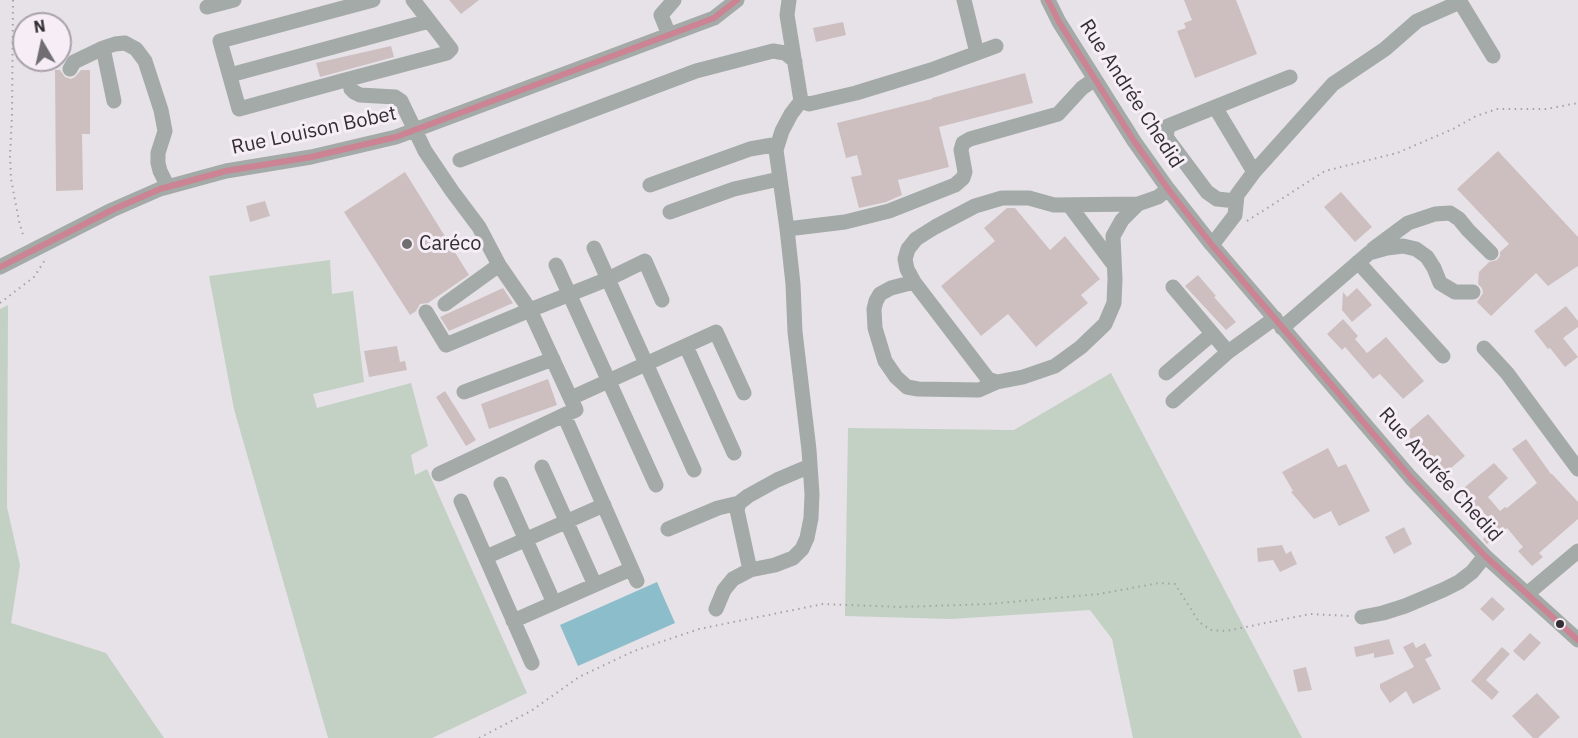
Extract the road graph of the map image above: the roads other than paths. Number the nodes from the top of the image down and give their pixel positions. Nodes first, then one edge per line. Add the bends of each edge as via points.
1 (234, 0) edge
2 (373, 0) edge
3 (413, 0) edge
4 (674, 0) edge
5 (737, 0) edge
6 (789, 0) edge
7 (964, 0) edge
8 (1048, 0) edge
9 (1460, 1) edge
10 (207, 7) dead end
11 (429, 21) junction
12 (669, 35) junction
13 (996, 46) dead end
14 (103, 48) junction
15 (977, 53) junction
16 (1493, 56) dead end
17 (795, 61) junction
18 (72, 66) edge
19 (230, 75) junction
20 (1290, 77) dead end
21 (349, 79) junction
22 (1095, 79) junction
23 (114, 101) dead end
24 (801, 101) junction
25 (1215, 107) junction
26 (415, 131) junction
27 (778, 144) junction
28 (460, 160) dead end
29 (1254, 172) junction
30 (779, 179) junction
31 (650, 185) dead end
32 (168, 187) junction
33 (1168, 189) junction
34 (1236, 201) junction
35 (1138, 204) junction
36 (1069, 205) junction
37 (670, 212) dead end
38 (787, 229) junction
39 (1212, 245) junction
40 (594, 248) dead end
41 (1491, 253) dead end
42 (1363, 257) junction
43 (499, 265) junction
44 (556, 265) dead end
45 (1114, 265) junction
46 (0, 267) edge
47 (608, 279) junction
48 (914, 282) junction
49 (1173, 287) dead end
50 (1473, 292) dead end
51 (569, 295) junction
52 (662, 300) dead end
53 (445, 304) dead end
54 (530, 310) junction
55 (426, 312) dead end
56 (1278, 323) junction
57 (1212, 334) junction
58 (686, 346) junction
59 (1484, 348) dead end
60 (1228, 352) junction
61 (1443, 356) dead end
62 (553, 359) junction
63 (646, 364) junction
64 (1166, 373) dead end
65 (608, 381) junction
66 (997, 382) junction
67 (464, 392) dead end
68 (744, 393) dead end
69 (571, 398) junction
70 (1173, 401) dead end
71 (564, 415) junction
72 (734, 453) dead end
73 (810, 466) junction
74 (542, 467) dead end
75 (1578, 469) edge
76 (694, 470) dead end
77 (439, 474) dead end
78 (501, 484) dead end
79 (656, 486) dead end
80 (461, 501) dead end
81 (739, 503) junction
82 (604, 505) junction
83 (567, 522) junction
84 (668, 529) dead end
85 (526, 540) junction
86 (1578, 551) edge
87 (1485, 556) junction
88 (486, 558) junction
89 (750, 570) junction
90 (595, 585) junction
91 (1527, 594) junction
92 (554, 603) junction
93 (716, 609) dead end
94 (1362, 617) road end
95 (513, 621) junction
96 (1578, 640) edge
97 (532, 663) dead end

1 - 10 street
2 - 19 street via 220,40
3 - 11 street
4 - 12 street via 661,15
5 - 12 street, Rue Louison Bobet via 714,18
6 - 17 street via 787,15
7 - 15 street
8 - 22 street, Rue Andrée Chedid
9 - 16 street
9 - 29 street via 1417,21 1385,49 1333,84
11 - 19 street
11 - 21 street via 451,49 447,53
12 - 26 street, Rue Louison Bobet
13 - 15 street
14 - 18 street
14 - 23 street
14 - 32 street via 125,43 145,61 165,131 151,154
15 - 24 street via 856,93 810,104
17 - 24 street
17 - 28 street via 785,53 773,51 696,71
19 - 21 street via 239,109
20 - 25 street
21 - 26 street via 354,92 401,101
22 - 33 street, Rue Andrée Chedid
22 - 38 street via 1058,114 963,143 965,172 955,185 889,211 845,222
24 - 27 street via 790,114
25 - 29 street
25 - 34 street via 1168,126 1166,137 1207,192 1217,199
26 - 32 street, Rue Louison Bobet
26 - 43 street via 479,227
27 - 30 street
27 - 31 street via 750,149
29 - 34 street
30 - 37 street via 734,189
30 - 38 street
32 - 46 street, Rue Louison Bobet via 112,210
33 - 35 street
33 - 39 street, Rue Andrée Chedid
34 - 39 street via 1235,215
35 - 36 street
35 - 45 street via 1113,236
36 - 45 street
36 - 48 street via 1002,198 975,206 916,239 905,259
38 - 73 street
39 - 56 street, Rue Andrée Chedid
40 - 47 street
41 - 42 street via 1450,213 1408,223
42 - 50 street via 1387,248 1416,249 1427,257 1440,283 1455,292
42 - 56 street
42 - 61 street
43 - 53 street
43 - 54 street
44 - 51 street
45 - 66 street via 1114,303 1106,324 1054,366
47 - 51 street
47 - 52 street via 645,261
47 - 63 street
48 - 66 street via 988,379
48 - 66 street via 880,294 874,309 885,361 896,378 907,387 918,389 979,390
49 - 57 street
51 - 54 street
51 - 65 street
54 - 55 street via 446,345
54 - 62 street
56 - 60 street via 1259,330
56 - 87 street, Rue Andrée Chedid via 1411,478
57 - 60 street
57 - 64 street
58 - 63 street
58 - 68 street via 716,332
58 - 72 street
59 - 75 street
60 - 70 street
62 - 67 street
62 - 69 street
63 - 65 street
63 - 76 street
65 - 69 street
65 - 79 street
69 - 71 street via 576,410
71 - 77 street
71 - 82 street
73 - 81 street
73 - 89 street via 811,518 802,549 793,558
74 - 83 street
78 - 85 street
80 - 88 street
81 - 84 street
81 - 89 street via 737,510
82 - 83 street
82 - 90 street via 634,575
83 - 85 street
83 - 90 street
85 - 88 street
85 - 92 street
86 - 91 street
87 - 91 street, Rue Andrée Chedid
87 - 94 street via 1466,577 1443,590 1383,614
88 - 95 street
89 - 93 street via 733,579
90 - 92 street
91 - 96 street, Rue Andrée Chedid
92 - 95 street
95 - 97 street

